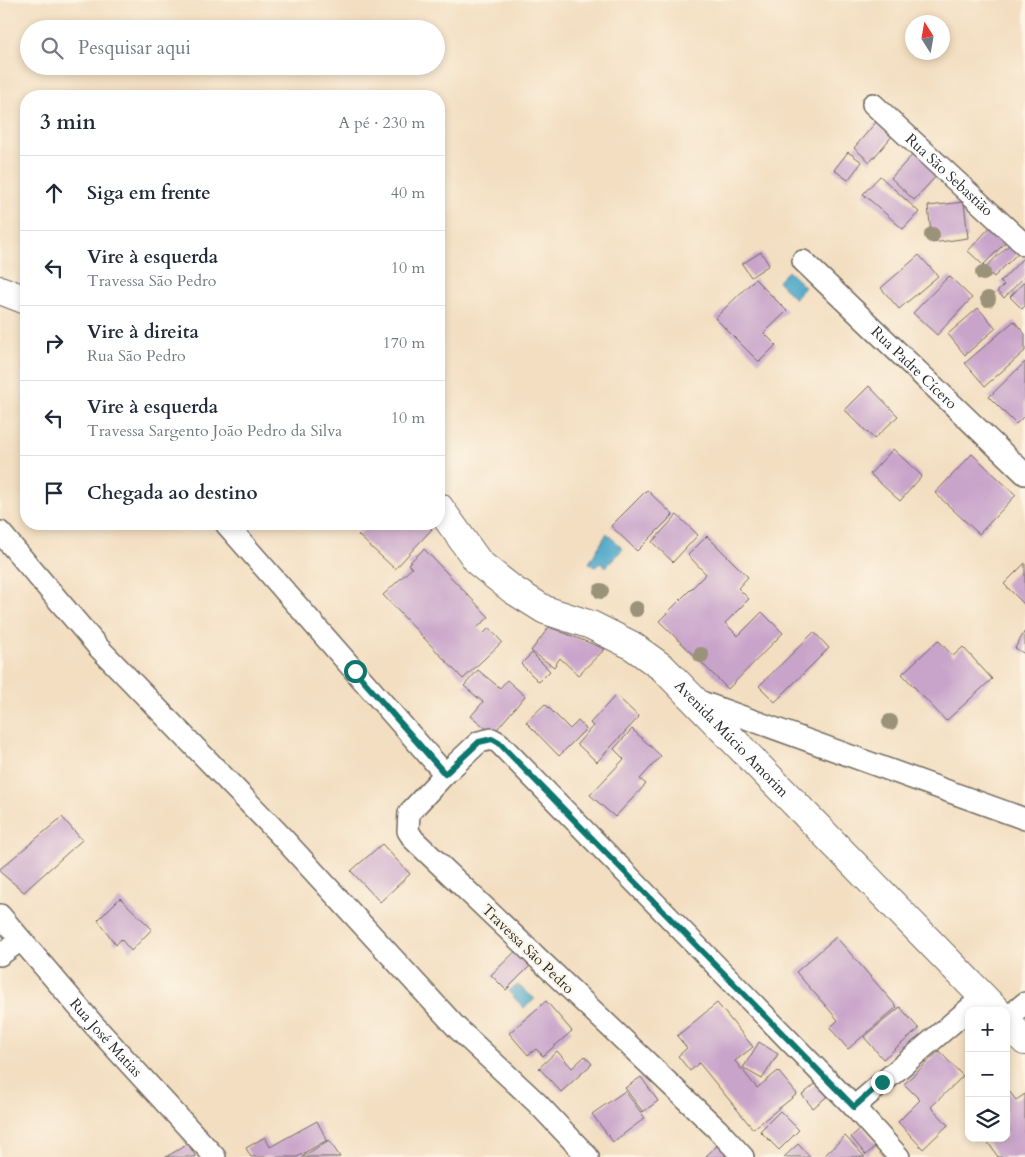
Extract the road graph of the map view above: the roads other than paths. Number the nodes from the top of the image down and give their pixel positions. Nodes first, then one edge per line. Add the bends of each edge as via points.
1 (873, 104) dead end
2 (1025, 246) edge
3 (803, 261) dead end
4 (0, 290) edge
5 (20, 298) edge
6 (1025, 474) edge
7 (445, 515) edge
8 (231, 530) edge
9 (0, 532) edge
10 (694, 699) junction
11 (445, 774) junction
12 (1025, 819) edge
13 (0, 916) edge
14 (21, 940) junction
15 (0, 955) edge
16 (991, 1003) edge
17 (1025, 1003) edge
18 (1010, 1016) edge
19 (1010, 1024) edge
20 (1025, 1041) edge
21 (854, 1107) junction
22 (214, 1157) edge
23 (588, 1157) edge
24 (743, 1157) edge
25 (899, 1157) edge

1 - 2 street, Rua São Sebastião
3 - 6 street, Rua Padre Cícero
4 - 5 street
7 - 10 street, Avenida Múcio Amorim via 479,563 513,590 545,610 591,625 631,646 663,668
8 - 11 street
9 - 23 street via 99,648 281,836 458,1029
10 - 12 street
10 - 16 street, Avenida Múcio Amorim
11 - 21 street, Travessa São Pedro via 479,742 492,739 499,743
11 - 24 street, Travessa São Pedro via 409,813 408,831 414,840
13 - 14 street, Rua José Matias
14 - 15 street
14 - 22 street, Rua José Matias
16 - 21 street
17 - 18 street
19 - 20 street
21 - 25 street

